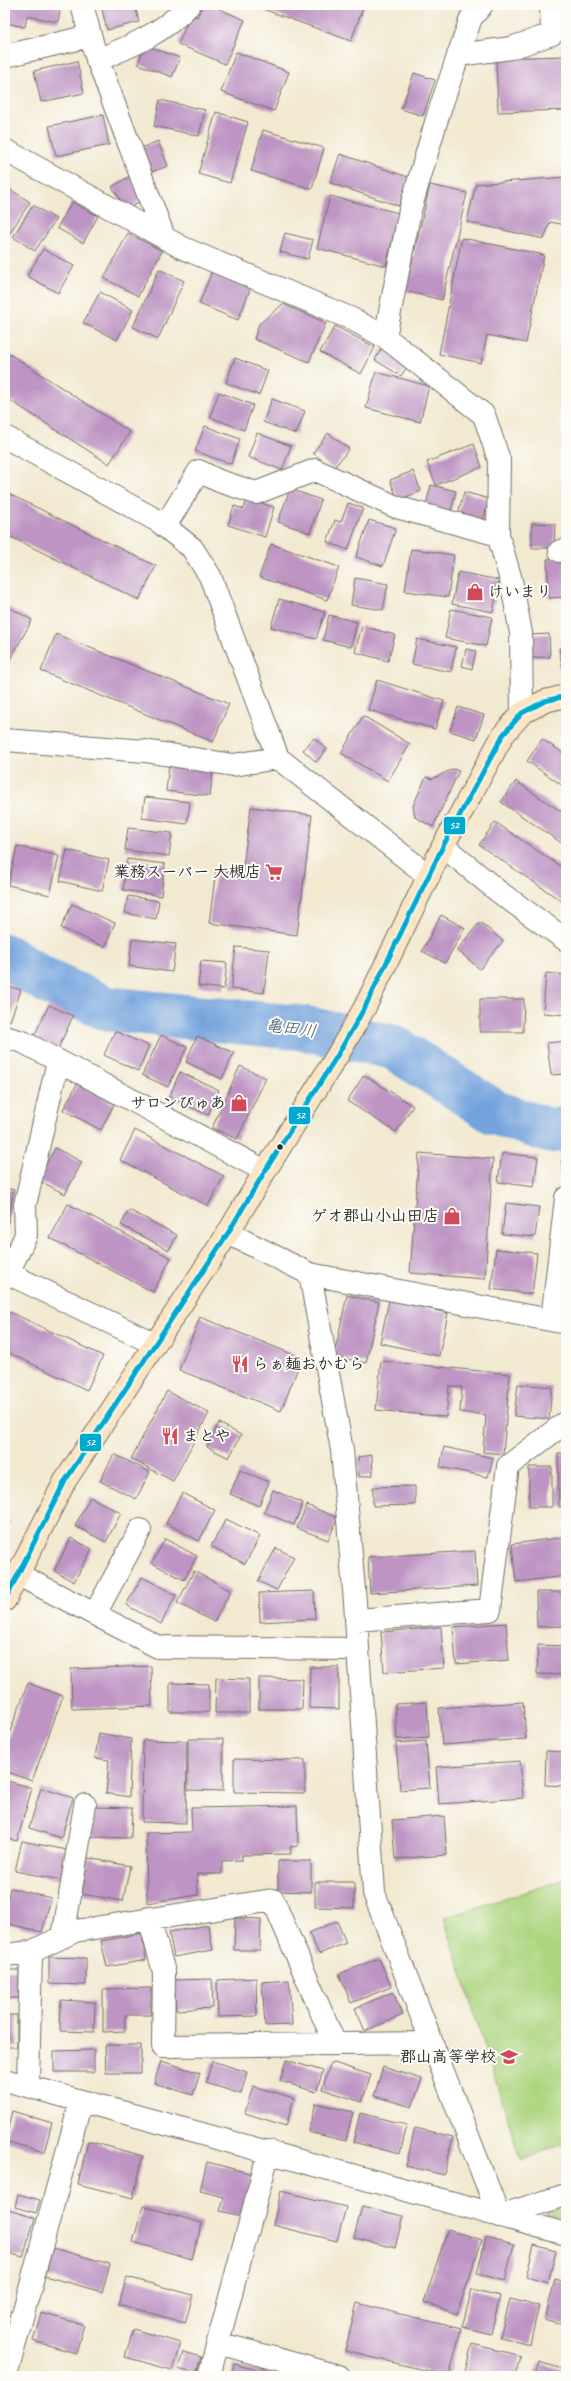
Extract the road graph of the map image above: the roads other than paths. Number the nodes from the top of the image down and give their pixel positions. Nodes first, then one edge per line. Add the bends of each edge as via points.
1 (82, 5) edge
2 (189, 5) edge
3 (482, 5) edge
4 (551, 5) edge
5 (90, 36) junction
6 (458, 55) junction
7 (5, 56) edge
8 (97, 60) junction
9 (5, 150) edge
10 (164, 237) junction
11 (384, 337) junction
12 (5, 437) edge
13 (164, 526) junction
14 (498, 535) junction
15 (566, 696) edge
16 (522, 713) junction
17 (5, 740) edge
18 (278, 758) junction
19 (443, 846) junction
20 (429, 876) junction
21 (566, 940) edge
22 (5, 1037) edge
23 (58, 1061) junction
24 (265, 1171) junction
25 (566, 1198) edge
26 (228, 1233) junction
27 (6, 1273) edge
28 (310, 1274) junction
29 (559, 1321) edge
30 (155, 1344) junction
31 (566, 1422) edge
32 (140, 1530) dead end
33 (17, 1574) junction
34 (5, 1600) edge
35 (95, 1614) junction
36 (356, 1620) junction
37 (358, 1649) junction
38 (85, 1805) dead end
39 (149, 1918) junction
40 (63, 1937) junction
41 (32, 1952) junction
42 (5, 1955) edge
43 (431, 2043) junction
44 (335, 2044) junction
45 (5, 2080) edge
46 (28, 2086) junction
47 (81, 2101) junction
48 (269, 2152) junction
49 (566, 2195) edge
50 (499, 2216) junction
51 (566, 2234) edge
52 (218, 2343) junction
53 (6, 2376) edge
54 (209, 2376) edge
55 (339, 2376) edge

1 - 5 street
2 - 8 street via 134,45
3 - 6 street via 471,18
4 - 6 street via 552,34 511,48
5 - 7 street
5 - 8 street
6 - 11 street via 410,210
8 - 10 street
9 - 10 street
10 - 11 street via 352,319
11 - 14 street via 484,415 499,460
12 - 13 street
13 - 14 street via 199,471 219,481 256,493 315,470 396,506
13 - 18 street via 192,548 210,576
14 - 16 street via 511,580 521,633
15 - 16 street via 545,701
16 - 19 street via 503,735
17 - 18 street via 145,751 233,765
18 - 20 street
19 - 20 street
19 - 21 street via 499,892
20 - 24 street via 365,1007
22 - 23 street via 23,1042
23 - 24 street
23 - 27 street via 25,1205 26,1235
24 - 26 street
25 - 29 street
26 - 28 street
26 - 30 street
27 - 30 street
28 - 29 street
28 - 36 street via 342,1450
30 - 33 street via 65,1482
31 - 36 street via 508,1466 490,1610
32 - 35 street
33 - 34 street
33 - 35 street
35 - 37 street via 158,1647
36 - 37 street
37 - 43 street via 374,1893
38 - 40 street
39 - 40 street via 74,1931
39 - 44 street via 273,1900
39 - 44 street via 164,1972 163,2046
40 - 41 street
41 - 42 street
41 - 46 street
43 - 44 street
43 - 50 street
45 - 46 street
46 - 47 street
47 - 48 street
47 - 53 street
48 - 50 street
48 - 52 street
49 - 50 street
50 - 51 street
52 - 54 street
52 - 55 street

